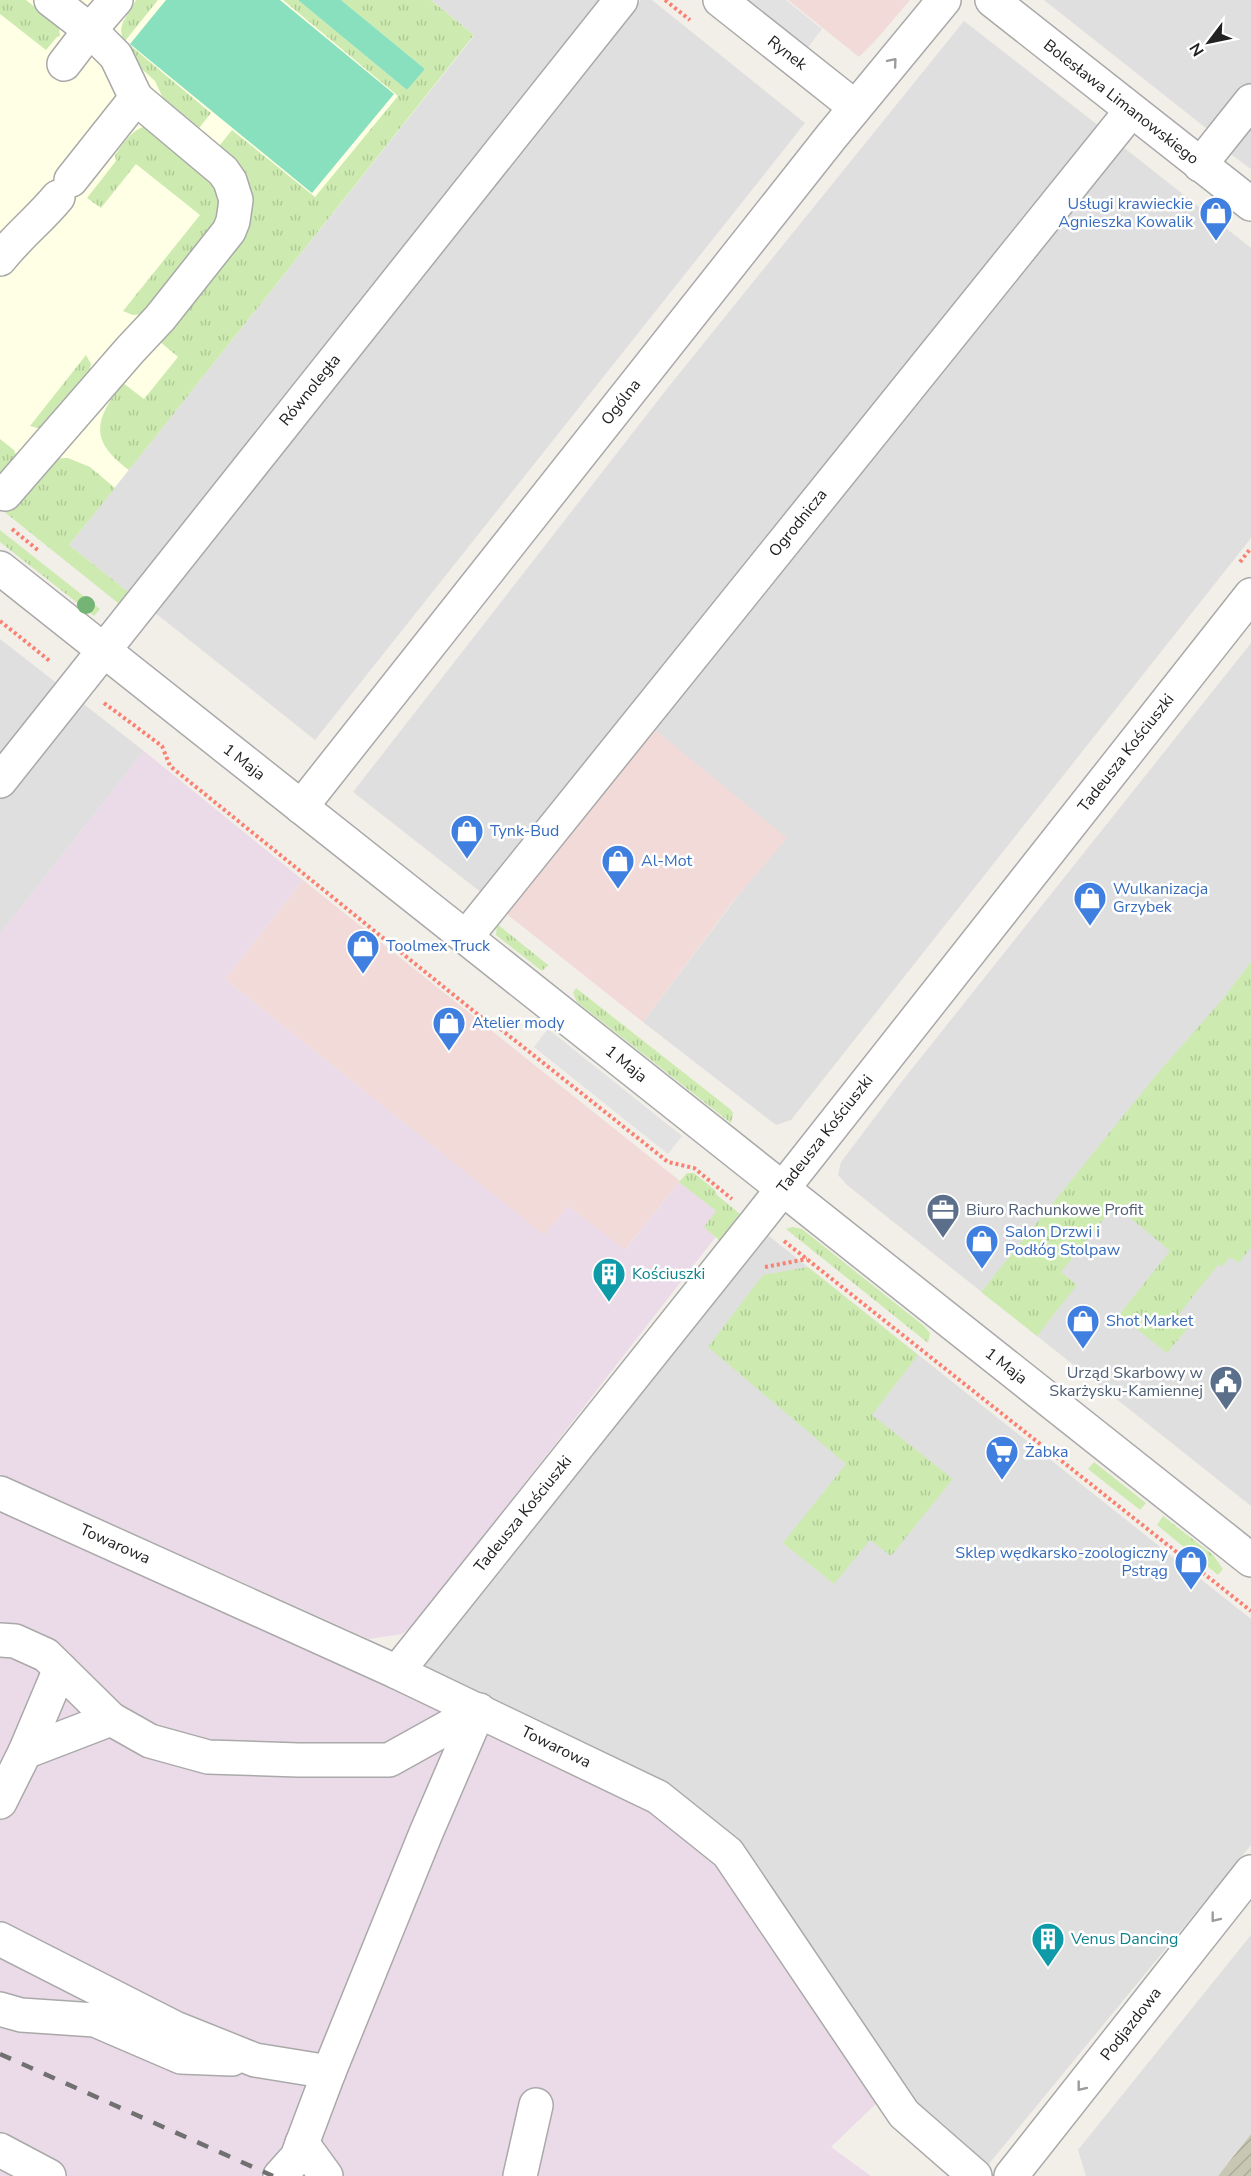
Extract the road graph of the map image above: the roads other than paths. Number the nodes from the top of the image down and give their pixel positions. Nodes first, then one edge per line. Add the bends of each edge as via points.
1 (51, 0) edge
2 (116, 0) edge
3 (621, 0) edge
4 (720, 0) edge
5 (944, 0) edge
6 (992, 0) edge
7 (90, 30) junction
8 (64, 64) dead end
9 (136, 98) junction
10 (1251, 101) edge
11 (855, 106) junction
12 (1131, 111) junction
13 (1200, 165) junction
14 (1251, 204) edge
15 (0, 259) edge
16 (5, 494) dead end
17 (0, 568) edge
18 (1251, 595) edge
19 (103, 651) junction
20 (0, 781) edge
21 (301, 807) junction
22 (466, 937) junction
23 (782, 1189) junction
24 (0, 1493) edge
25 (1251, 1560) edge
26 (0, 1640) edge
27 (60, 1669) junction
28 (397, 1671) junction
29 (479, 1710) junction
30 (111, 1719) junction
31 (25, 1752) junction
32 (0, 1802) edge
33 (1251, 1872) edge
34 (0, 1939) edge
35 (0, 2009) edge
36 (255, 2060) junction
37 (329, 2072) junction
38 (536, 2105) dead end
39 (302, 2143) junction
40 (0, 2150) edge
41 (50, 2176) edge
42 (280, 2176) edge
43 (326, 2176) edge
44 (520, 2176) edge
45 (975, 2176) edge
46 (1011, 2176) edge

1 - 7 street
2 - 7 street
3 - 19 street, Równoległa
4 - 11 street, Rynek
11 -> 5 street, Ogólna
6 - 12 street, Bolesława Limanowskiego
7 - 8 street
7 - 9 street via 116,56
9 - 15 street via 42,217
9 - 16 street via 223,171 236,200 233,221 222,241 160,318
10 - 13 street
11 - 21 street, Ogólna
12 - 13 street, Bolesława Limanowskiego
12 - 22 street, Ogrodnicza
13 - 14 street, Bolesława Limanowskiego
17 - 19 street, 1 Maja
18 - 23 street, Tadeusza Kościuszki
19 - 20 street, Równoległa
19 - 21 street, 1 Maja
21 - 22 street, 1 Maja
22 - 23 street, 1 Maja
23 - 25 street, 1 Maja
23 - 28 street, Tadeusza Kościuszki
24 - 28 street, Towarowa
26 - 27 street via 15,1641 46,1655
27 - 30 street
27 - 31 street
28 - 29 street, Towarowa
29 - 30 street via 389,1760 208,1757 150,1741
29 - 37 street
29 - 45 street, Towarowa via 658,1797 728,1853 903,2114
30 - 31 street
31 - 32 street
33 -> 46 street, Podjazdowa
34 - 36 street via 175,2028
35 - 36 street via 21,2015 95,2020 181,2057
36 - 37 street
37 - 39 street
38 - 44 street
39 - 42 street via 297,2157
39 - 43 street
40 - 41 street

